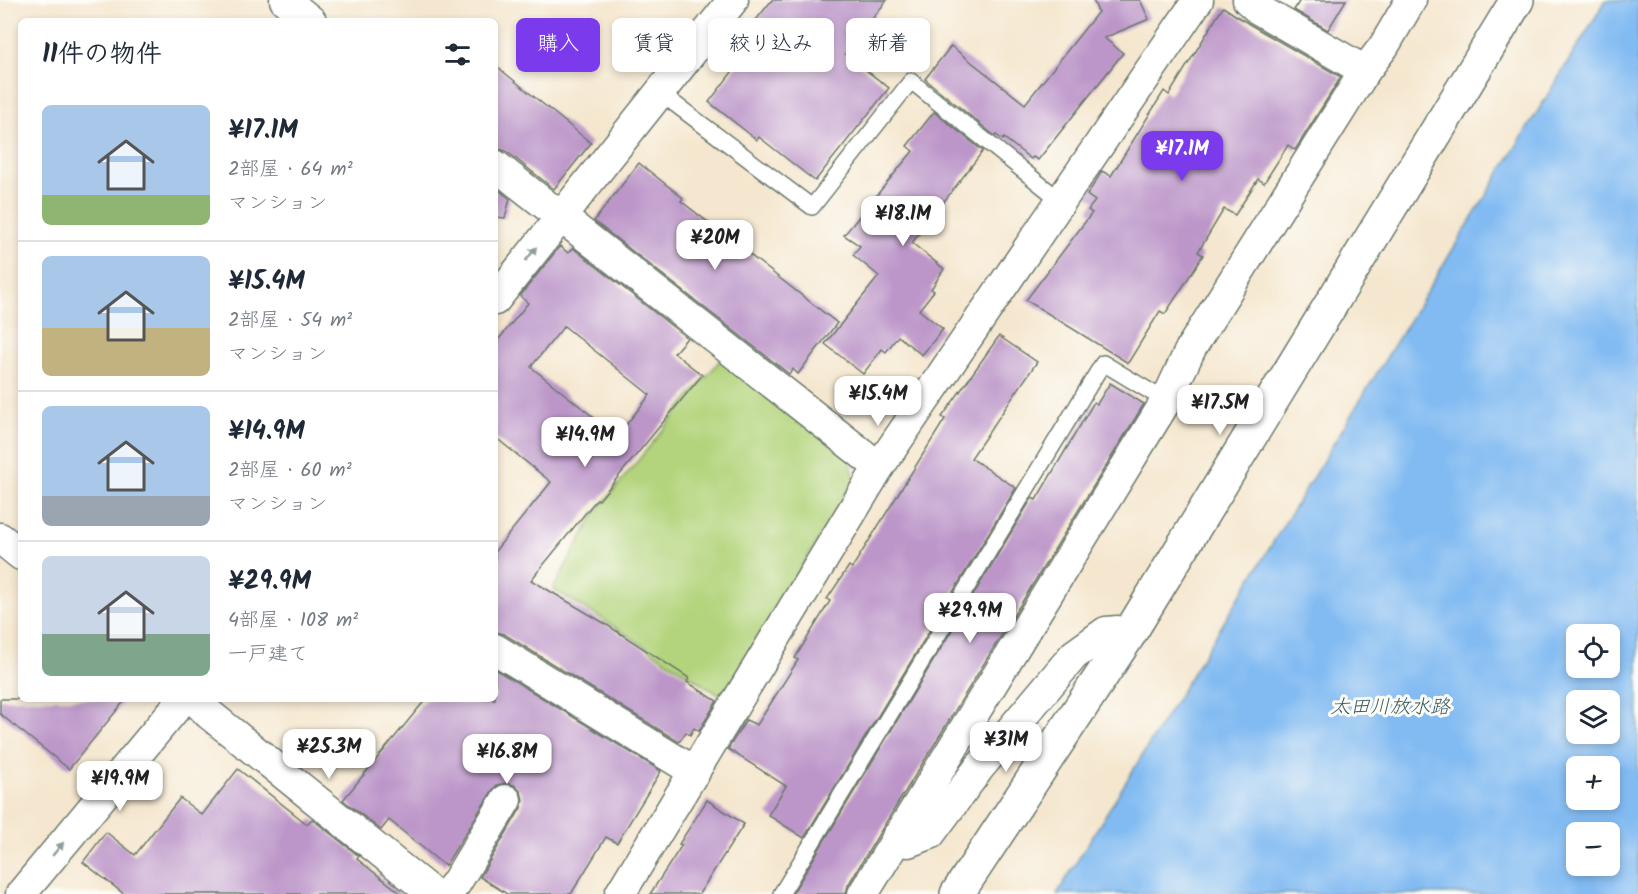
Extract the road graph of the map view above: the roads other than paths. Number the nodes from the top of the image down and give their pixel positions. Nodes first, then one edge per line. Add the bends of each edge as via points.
1 (285, 0) edge
2 (733, 0) edge
3 (1198, 0) edge
4 (1248, 0) edge
5 (1411, 0) edge
6 (1517, 0) edge
7 (307, 18) edge
8 (1365, 71) junction
9 (659, 92) junction
10 (498, 167) edge
11 (1061, 201) junction
12 (561, 217) junction
13 (498, 296) edge
14 (1166, 401) junction
15 (879, 467) junction
16 (0, 538) edge
17 (18, 553) edge
18 (1128, 636) junction
19 (498, 651) edge
20 (181, 702) edge
21 (197, 702) edge
22 (695, 772) junction
23 (506, 800) dead end
24 (897, 837) junction
25 (21, 894) edge
26 (433, 894) edge
27 (447, 894) edge
28 (620, 894) edge
29 (781, 894) edge
30 (863, 894) edge
31 (957, 894) edge

1 - 7 street
2 - 9 street
3 - 11 street
4 - 8 street
5 - 8 street
6 - 18 street
8 - 14 street via 1191,348
9 - 11 lane via 812,207 911,81
9 - 12 street
10 - 12 street
11 - 15 street
13 -> 12 street
12 - 15 street
14 - 24 street
14 - 29 lane via 1103,363
15 - 22 street
16 - 17 street
18 - 24 street via 1118,631 1106,632 1074,655 979,768 930,834 908,842
18 - 31 street
19 - 22 street
25 -> 20 street
21 - 26 street
22 - 28 street
23 - 27 street
24 - 30 street

